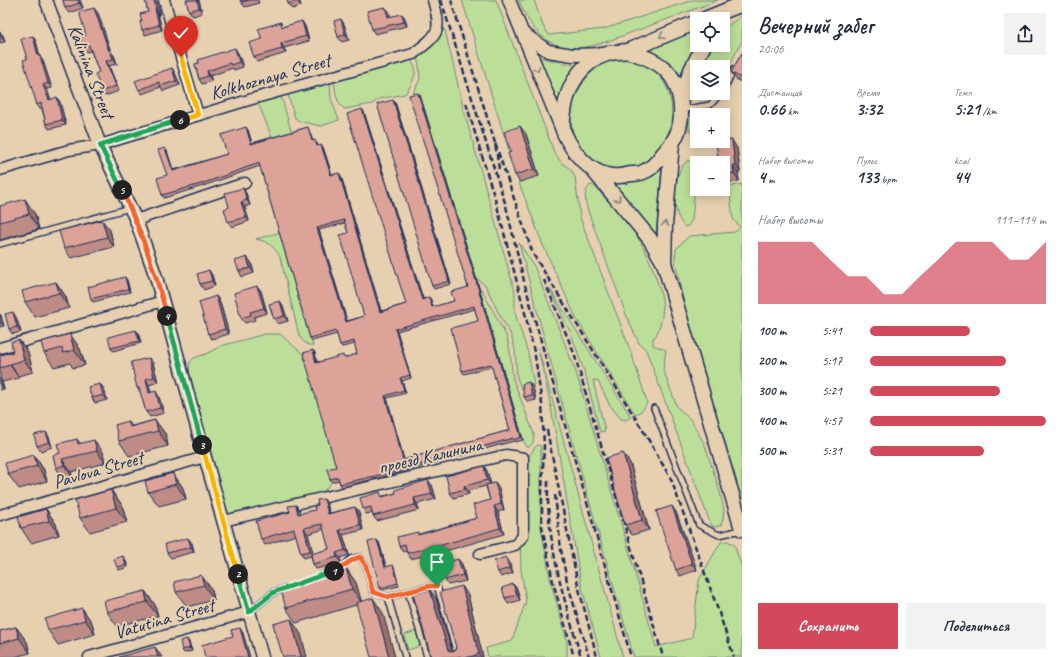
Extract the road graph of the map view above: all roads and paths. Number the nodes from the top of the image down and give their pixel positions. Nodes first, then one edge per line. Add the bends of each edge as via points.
1 (46, 0) edge
2 (164, 0) edge
3 (433, 0) edge
4 (509, 0) edge
5 (741, 4) edge
6 (722, 12) edge
7 (730, 13) edge
8 (690, 25) edge
9 (523, 33) junction
10 (627, 51) junction
11 (700, 52) edge
12 (606, 54) junction
13 (736, 66) edge
14 (730, 77) edge
15 (714, 100) edge
16 (681, 105) junction
17 (198, 115) junction
18 (562, 130) junction
19 (672, 143) junction
20 (100, 145) junction
21 (0, 170) edge
22 (593, 170) junction
23 (245, 183) dead end
24 (130, 208) junction
25 (136, 220) junction
26 (0, 244) edge
27 (664, 263) junction
28 (163, 301) junction
29 (0, 348) edge
30 (654, 408) dead end
31 (205, 457) junction
32 (0, 515) edge
33 (223, 521) junction
34 (742, 530) edge
35 (480, 554) dead end
36 (320, 576) edge
37 (292, 586) edge
38 (408, 592) junction
39 (388, 597) junction
40 (249, 612) junction
41 (89, 657) edge
42 (262, 657) edge
43 (405, 657) edge
44 (426, 657) edge
45 (458, 657) edge

1 - 20 street, Kalinina Street
2 - 17 street
3 - 17 street, Kolkhoznaya Street via 438,17 438,29 431,41 414,54
4 - 9 street
5 - 6 main road
5 - 7 main road
8 -> 10 main road
9 - 12 street via 548,51 573,55
9 -> 18 street
10 - 12 main road
10 - 16 main road via 660,65 671,76
11 - 16 main road via 691,70
12 - 18 main road via 579,72 565,104
13 - 14 lane
15 - 16 lane via 710,104
16 - 19 main road via 677,134
17 - 20 street, Kolkhoznaya Street
18 - 22 main road via 574,151
19 - 22 main road via 655,165 643,172 608,176
27 -> 19 main road
20 - 21 street, Kolkhoznaya Street via 69,150
20 - 24 street, Kalinina Street
22 -> 27 main road via 650,239
23 - 25 street
24 - 25 street, Kalinina Street
24 - 26 lane
25 - 28 street, Kalinina Street
27 - 34 main road
28 - 29 street
28 - 31 street, Kalinina Street
30 - 34 lane via 699,525 719,536
31 - 32 street, Pavlova Street
31 - 33 street, Kalinina Street
33 - 35 street, проезд Калинина via 506,455 523,458 523,536 515,545
33 - 40 street, Kalinina Street
36 - 39 lane via 340,569 351,559 360,557 366,566 373,592
37 - 40 lane via 274,592
38 - 39 lane
38 - 44 lane
38 - 45 lane via 437,586
39 - 43 lane
40 - 41 street, Vatutina Street
40 - 42 street, Kalinina Street

